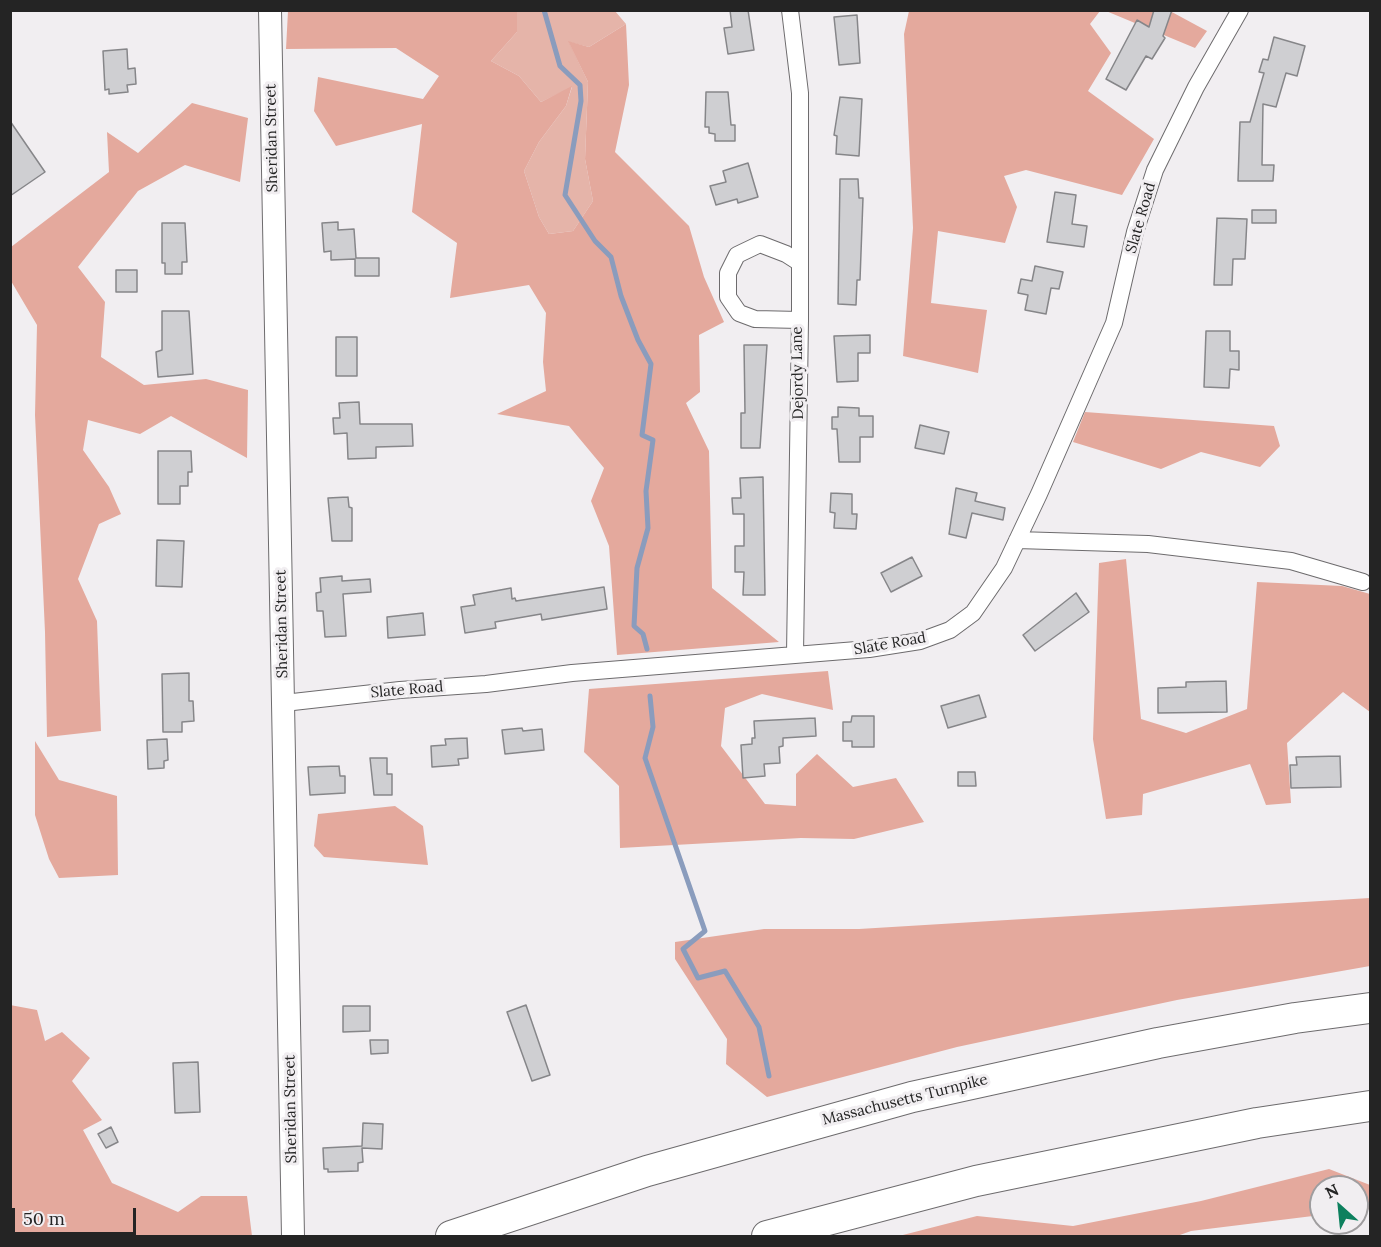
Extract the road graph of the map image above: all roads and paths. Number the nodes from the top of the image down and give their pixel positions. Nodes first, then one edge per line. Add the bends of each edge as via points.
1 (270, 10) edge
2 (790, 10) edge
3 (1240, 10) edge
4 (800, 263) junction
5 (800, 320) junction
6 (1017, 540) junction
7 (1363, 582) dead end
8 (795, 654) junction
9 (284, 703) junction
10 (1371, 1008) edge
11 (1371, 1106) edge
12 (293, 1236) edge
13 (451, 1236) edge
14 (767, 1236) edge

1 - 9 street, Sheridan Street
2 - 4 street via 800,93
3 - 6 street, Slate Road via 1155,170 1135,232 1114,322
4 - 5 street
4 - 5 street, Dejordy Lane via 760,244 737,255 728,273 729,297 739,313 755,319
5 - 8 street, Dejordy Lane
6 - 7 street via 1148,544 1291,561
6 - 8 street, Slate Road via 1004,568 973,613 950,630 920,641 869,649
8 - 9 street, Slate Road
9 - 12 street, Sheridan Street
10 - 13 highway, Massachusetts Turnpike via 1158,1042 912,1096 647,1171
11 - 14 highway via 1257,1123 987,1179

